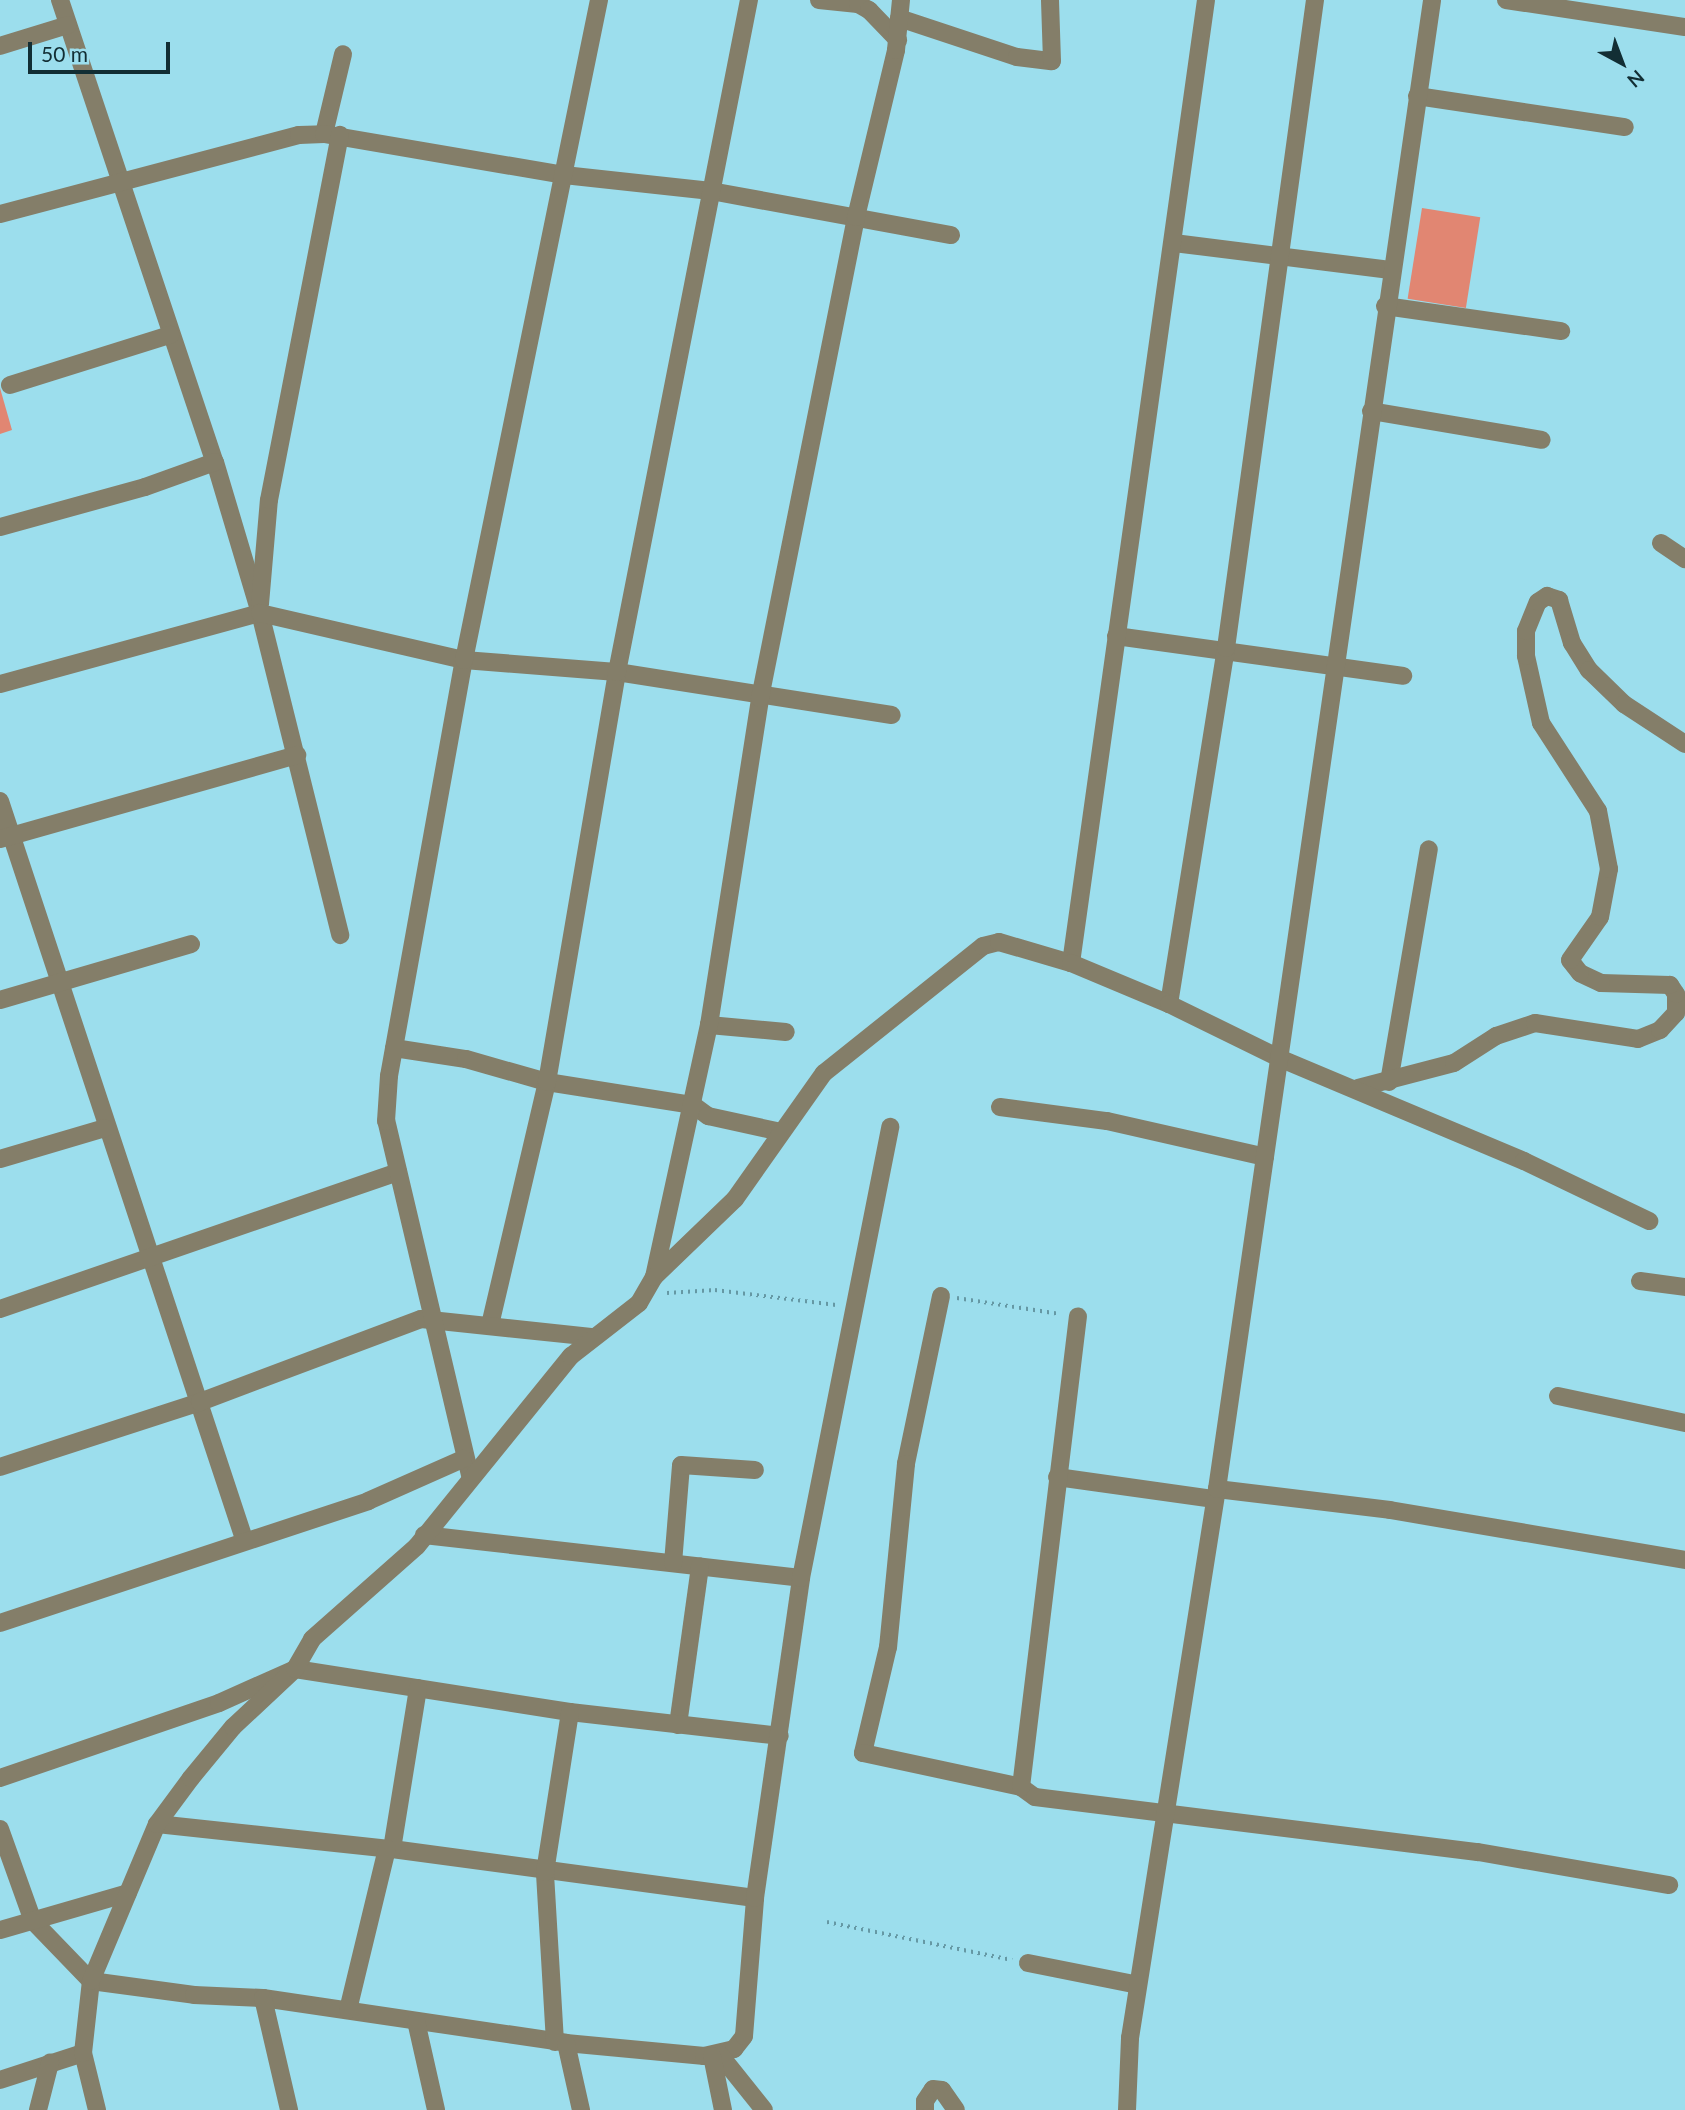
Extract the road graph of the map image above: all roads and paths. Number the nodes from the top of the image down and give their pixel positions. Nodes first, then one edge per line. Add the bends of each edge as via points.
1 (60, 0) edge
2 (599, 0) edge
3 (749, 0) edge
4 (819, 0) edge
5 (1051, 0) edge
6 (1206, 0) edge
7 (1315, 0) edge
8 (1432, 0) edge
9 (1506, 0) edge
10 (900, 9) edge
11 (68, 25) junction
12 (1685, 27) edge
13 (898, 40) junction
14 (0, 47) edge
15 (343, 54) dead end
16 (1417, 96) junction
17 (1625, 127) dead end
18 (332, 134) junction
19 (564, 175) junction
20 (122, 181) junction
21 (711, 191) junction
22 (0, 214) edge
23 (856, 217) junction
24 (951, 235) dead end
25 (1174, 243) junction
26 (1280, 256) junction
27 (1390, 270) junction
28 (1385, 306) junction
29 (1561, 331) dead end
30 (170, 335) junction
31 (10, 385) dead end
32 (1371, 411) junction
33 (1542, 440) dead end
34 (215, 462) junction
35 (0, 527) edge
36 (1661, 543) dead end
37 (1685, 559) edge
38 (260, 613) junction
39 (1116, 636) junction
40 (1226, 648) junction
41 (464, 660) junction
42 (1335, 667) junction
43 (617, 672) junction
44 (1404, 676) dead end
45 (0, 684) edge
46 (760, 698) junction
47 (892, 715) dead end
48 (1685, 744) edge
49 (297, 755) junction
50 (0, 801) edge
51 (6, 838) edge
52 (1429, 849) dead end
53 (340, 935) dead end
54 (191, 944) dead end
55 (1071, 963) junction
56 (58, 982) junction
57 (1679, 987) edge
58 (0, 1000) edge
59 (1169, 1004) junction
60 (709, 1025) junction
61 (786, 1032) dead end
62 (394, 1048) junction
63 (1279, 1058) junction
64 (547, 1082) junction
65 (1389, 1082) junction
66 (1357, 1088) junction
67 (692, 1105) junction
68 (1000, 1107) dead end
69 (890, 1127) dead end
70 (105, 1128) junction
71 (781, 1132) junction
72 (1265, 1157) junction
73 (0, 1159) edge
74 (398, 1172) junction
75 (1649, 1222) dead end
76 (150, 1260) junction
77 (654, 1278) junction
78 (1640, 1281) dead end
79 (1685, 1287) edge
80 (941, 1296) joint
81 (639, 1303) junction
82 (854, 1307) junction
83 (0, 1309) edge
84 (1078, 1317) joint
85 (435, 1318) junction
86 (490, 1325) junction
87 (591, 1337) junction
88 (1558, 1396) dead end
89 (200, 1402) junction
90 (1685, 1423) edge
91 (0, 1467) edge
92 (467, 1467) junction
93 (755, 1469) dead end
94 (1057, 1477) junction
95 (1216, 1494) junction
96 (424, 1535) junction
97 (244, 1539) junction
98 (1685, 1560) edge
99 (673, 1563) junction
100 (700, 1567) junction
101 (801, 1578) junction
102 (0, 1623) edge
103 (295, 1669) junction
104 (418, 1688) junction
105 (570, 1712) junction
106 (678, 1724) junction
107 (780, 1736) junction
108 (0, 1778) edge
109 (1021, 1787) junction
110 (1166, 1810) junction
111 (157, 1824) junction
112 (0, 1829) edge
113 (390, 1849) junction
114 (545, 1872) junction
115 (1669, 1885) dead end
116 (128, 1893) junction
117 (755, 1898) junction
118 (33, 1921) junction
119 (827, 1922) dead end
120 (0, 1930) edge
121 (1028, 1963) joint
122 (91, 1981) junction
123 (1138, 1986) junction
124 (263, 1998) junction
125 (348, 2010) junction
126 (416, 2021) junction
127 (560, 2042) junction
128 (83, 2053) junction
129 (722, 2053) junction
130 (50, 2063) junction
131 (0, 2080) edge
132 (38, 2110) edge
133 (97, 2110) edge
134 (289, 2110) edge
135 (436, 2110) edge
136 (581, 2110) edge
137 (723, 2110) edge
138 (764, 2110) edge
139 (925, 2110) edge
140 (956, 2110) edge
141 (1127, 2110) edge

1 - 11 street
2 - 19 street
3 - 21 street
4 - 13 street via 869,10
5 - 10 street via 1052,61 1017,57
6 - 25 street
7 - 26 street
8 - 16 street
9 - 12 street
10 - 13 street
11 - 14 street
11 - 20 street
13 - 23 street
15 - 18 street
16 - 17 street
16 - 27 street
18 - 19 street
18 - 20 street via 299,135
18 - 38 street via 269,500
19 - 21 street
19 - 41 street
20 - 22 street
20 - 30 street
21 - 23 street
21 - 43 street
23 - 24 street
23 - 46 street
25 - 26 street
25 - 39 street
26 - 27 street
26 - 40 street
27 - 28 street
28 - 29 street
28 - 32 street
30 - 31 street
30 - 34 street
32 - 33 street
32 - 42 street
34 - 35 street via 145,487
34 - 38 street
36 - 37 street
38 - 41 street
38 - 45 street
38 - 49 street
39 - 40 street
39 - 55 street
40 - 42 street
40 - 59 street
41 - 43 street
41 - 62 street
42 - 44 street
42 - 63 street
43 - 46 street
43 - 64 street
46 - 47 street
46 - 60 street
48 - 57 street via 1624,704 1589,670 1572,643 1559,600 1547,597 1538,603 1526,631 1526,656 1541,723 1598,811 1609,869 1600,917 1570,960 1580,973 1601,983 1660,982
49 - 51 street
49 - 53 street
50 - 51 street
51 - 56 street
52 - 65 street
54 - 56 street
55 - 59 street
55 - 71 street via 999,942 970,953 915,1004 824,1073
56 - 58 street
56 - 70 street
57 - 65 street via 1676,1013 1649,1035 1628,1038 1535,1023 1496,1036 1454,1063
59 - 63 street
60 - 61 street
60 - 67 street
62 - 64 street via 466,1059
62 - 74 street via 386,1121
63 - 66 street
63 - 72 street
64 - 67 street
64 - 86 street
65 - 66 street
66 - 75 street
67 - 71 street via 708,1116
67 - 77 street
68 - 72 street via 1107,1121
69 - 82 street
70 - 73 street
70 - 76 street
71 - 77 street via 735,1199
72 - 95 street
74 - 76 street
74 - 85 street
76 - 83 street
76 - 89 street
77 - 81 street
78 - 79 street
80 - 84 path
80 - 109 street via 906,1464 888,1647 863,1753
81 - 82 path via 662,1293 715,1290
81 - 87 street
82 - 101 street
84 - 94 street
85 - 86 street
85 - 89 street via 421,1319
85 - 92 street
86 - 87 street
87 - 92 street
88 - 90 street
89 - 91 street
89 - 97 street
92 - 96 street
92 - 97 street
93 - 99 street via 681,1465
94 - 95 street
94 - 109 street
95 - 98 street via 1390,1510
95 - 110 street
96 - 99 street
96 - 103 street via 312,1639
97 - 102 street
99 - 100 street
100 - 101 street
100 - 106 street
101 - 107 street
103 - 104 street
103 - 108 street via 219,1703
103 - 111 street via 233,1727
104 - 105 street
104 - 113 street
105 - 106 street
105 - 114 street
106 - 107 street
107 - 117 street
109 - 110 street via 1035,1797
110 - 115 street via 1478,1852
110 - 123 street
111 - 113 street
111 - 116 street
112 - 118 street
113 - 114 street
113 - 125 street
114 - 117 street
114 - 127 street
116 - 118 street
116 - 122 street
117 - 129 street via 744,2036
118 - 120 street
118 - 122 street
119 - 121 path
121 - 123 street
122 - 124 street via 194,1995
122 - 128 street
123 - 141 street
124 - 125 street
124 - 134 street
125 - 126 street
126 - 127 street
126 - 135 street
127 - 129 street
127 - 136 street
128 - 130 street
128 - 133 street
129 - 137 street
129 - 138 street
130 - 131 street
130 - 132 street
139 - 140 street via 933,2089 942,2090

